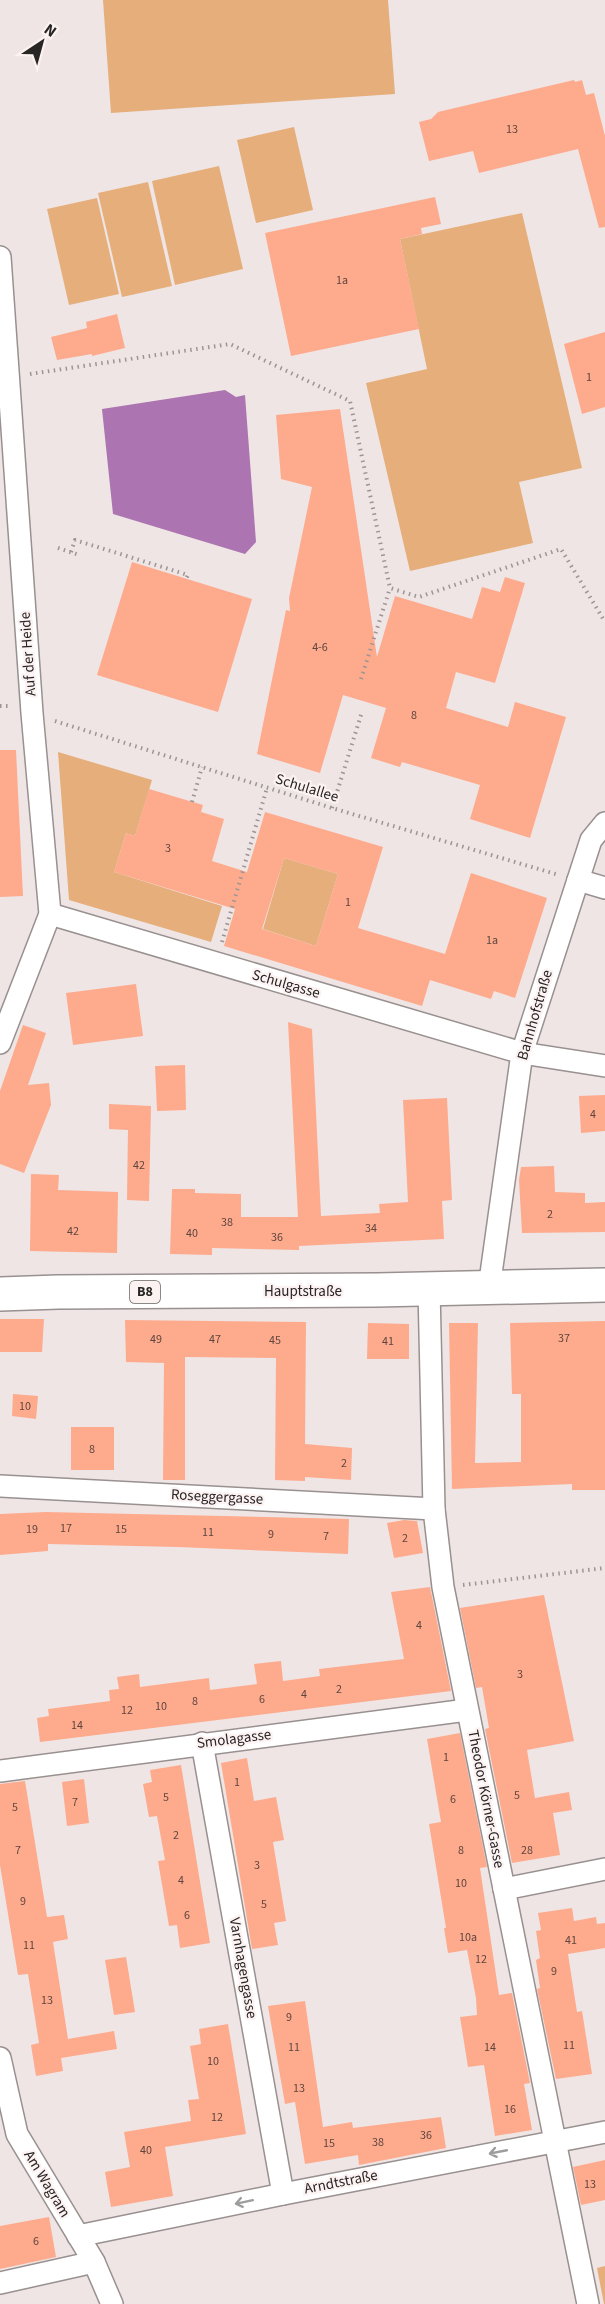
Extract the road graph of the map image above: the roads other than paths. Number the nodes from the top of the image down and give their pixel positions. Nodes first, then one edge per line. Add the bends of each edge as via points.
1 (0, 257) edge
2 (605, 823) edge
3 (578, 880) junction
4 (605, 888) edge
5 (50, 914) junction
6 (0, 1043) edge
7 (522, 1053) junction
8 (605, 1066) edge
9 (605, 1285) edge
10 (489, 1288) junction
11 (429, 1289) junction
12 (0, 1294) edge
13 (0, 1486) edge
14 (434, 1509) junction
15 (468, 1710) junction
16 (202, 1743) junction
17 (0, 1771) edge
18 (605, 1869) edge
19 (504, 1889) junction
20 (0, 2058) edge
21 (605, 2132) edge
22 (555, 2141) junction
23 (283, 2194) junction
24 (78, 2236) junction
25 (94, 2262) junction
26 (0, 2283) edge
27 (112, 2304) edge
28 (588, 2304) edge

1 - 5 street, Auf der Heide
2 - 3 street, Bahnhofstraße via 591,840
3 - 4 street
3 - 7 street, Bahnhofstraße
5 - 6 street, Auf der Heide
5 - 7 street, Schulgasse
7 - 8 street, Schulgasse
7 - 10 street, Bahnhofstraße
9 - 10 main road, Hauptstraße / B8
10 - 11 main road, Hauptstraße / B8
11 - 12 main road, Hauptstraße / B8
11 - 14 street, Theodor Körner-Gasse
13 - 14 street, Roseggergasse
14 - 15 street, Theodor Körner-Gasse via 443,1587
15 - 16 street, Smolagasse
15 - 19 street, Theodor Körner-Gasse
16 - 17 street, Smolagasse
16 - 23 street, Varnhagengasse
18 - 19 street
19 - 22 street, Theodor Körner-Gasse
20 - 24 street, Am Wagram via 17,2134
21 - 22 street, Arndtstraße
22 -> 23 street, Arndtstraße
22 - 28 street, Theodor Körner-Gasse
23 -> 24 street, Arndtstraße
24 - 25 street, Am Wagram
25 - 26 street
25 - 27 street, Am Wagram

